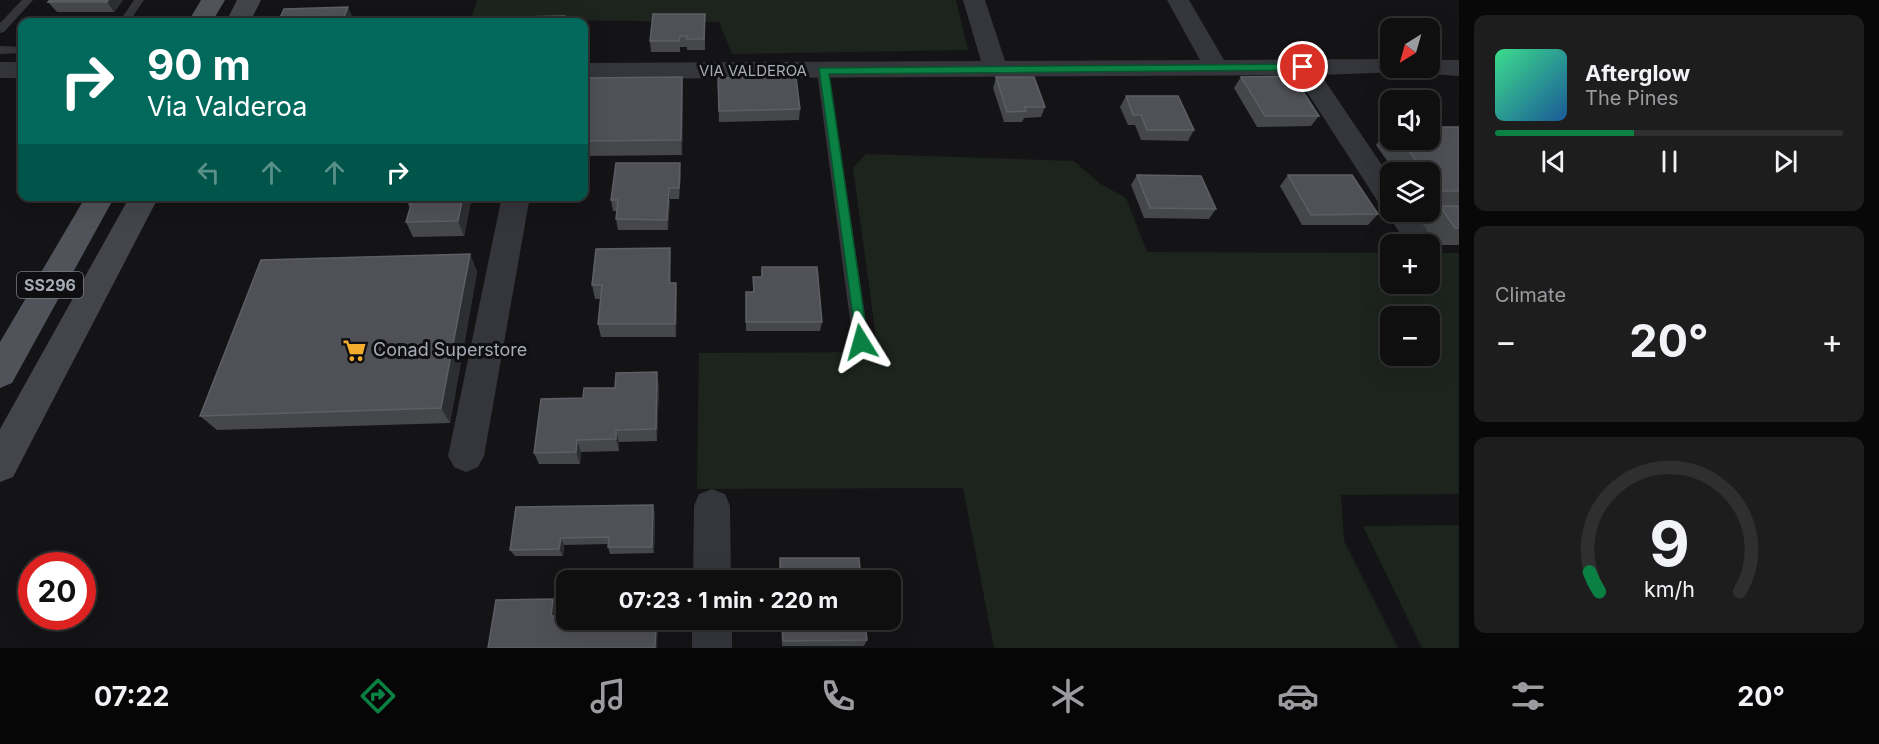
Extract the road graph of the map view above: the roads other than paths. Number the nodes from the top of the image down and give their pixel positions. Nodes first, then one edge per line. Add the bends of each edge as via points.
1 (28, 0) edge
2 (140, 0) edge
3 (213, 0) edge
4 (249, 0) edge
5 (974, 0) edge
6 (1178, 0) edge
7 (127, 18) edge
8 (202, 18) edge
9 (240, 18) edge
10 (0, 30) edge
11 (0, 50) edge
12 (18, 50) edge
13 (1303, 67) junction
14 (1380, 67) edge
15 (1216, 68) junction
16 (1440, 68) edge
17 (1459, 68) edge
18 (995, 69) junction
19 (0, 70) edge
20 (18, 70) edge
21 (823, 70) junction
22 (588, 71) edge
23 (1380, 183) edge
24 (98, 201) edge
25 (142, 201) edge
26 (515, 201) edge
27 (861, 342) dead end
28 (0, 373) edge
29 (466, 456) dead end
30 (0, 465) edge
31 (712, 506) dead end
32 (712, 570) edge
33 (712, 630) edge
34 (712, 648) edge

1 - 10 lane
2 - 7 lane
3 - 8 main road
4 - 9 street
5 - 18 street
6 - 15 street
11 - 12 lane
13 - 14 street, VIA VALDEROA
13 - 15 street, VIA VALDEROA
13 - 23 street
15 - 18 street, VIA VALDEROA
16 - 17 street
18 - 21 street, VIA VALDEROA
19 - 20 street
21 - 22 street, VIA VALDEROA
21 - 27 lane
24 - 28 main road, SS296
25 - 30 street
26 - 29 street
31 - 32 street
33 - 34 street

